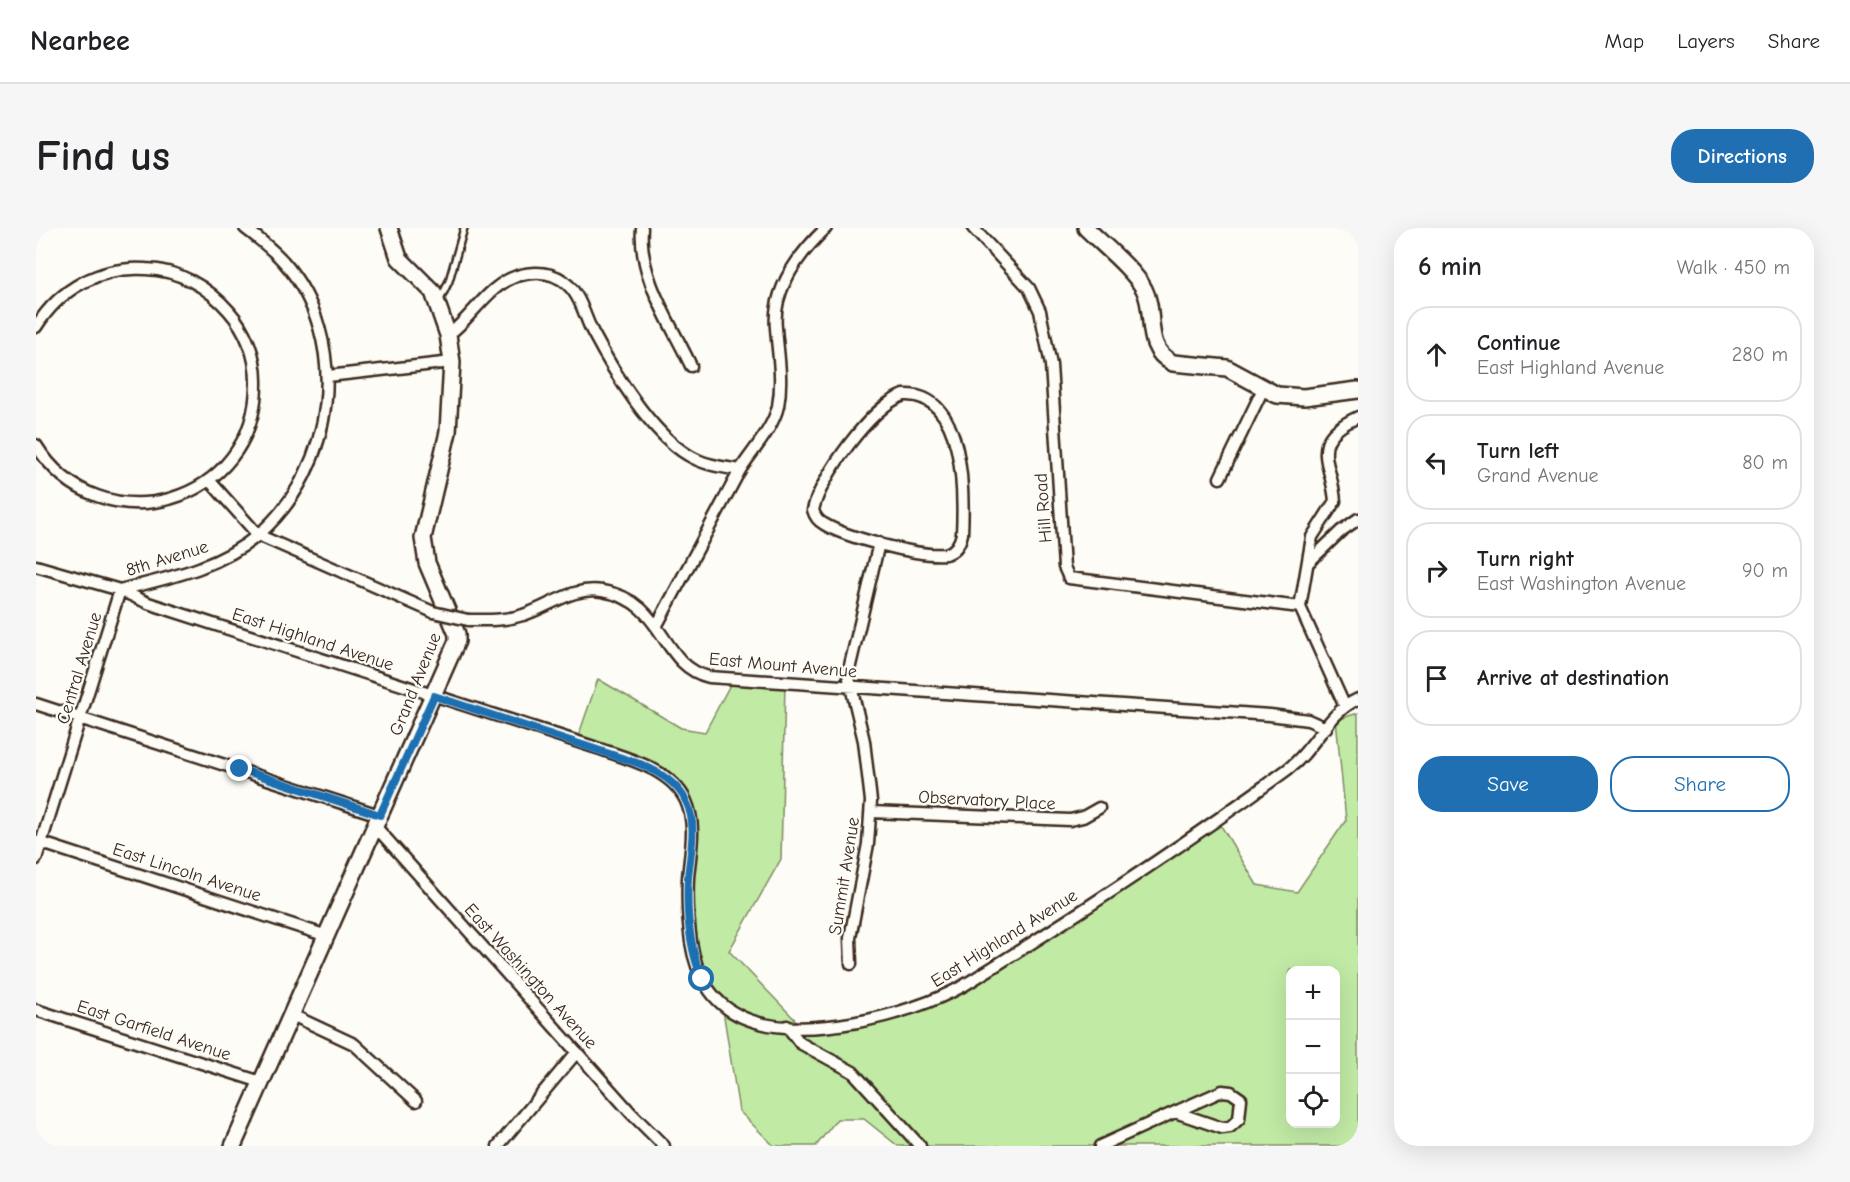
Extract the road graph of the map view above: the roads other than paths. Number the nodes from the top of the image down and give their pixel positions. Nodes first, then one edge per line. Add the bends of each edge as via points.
1 (245, 228) edge
2 (389, 228) edge
3 (464, 228) edge
4 (642, 228) edge
5 (826, 228) edge
6 (973, 228) edge
7 (1086, 228) edge
8 (438, 304) junction
9 (36, 327) edge
10 (448, 335) junction
11 (452, 362) junction
12 (691, 366) dead end
13 (328, 376) junction
14 (1263, 389) junction
15 (1358, 390) edge
16 (1358, 417) edge
17 (36, 445) edge
18 (740, 470) junction
19 (1220, 478) dead end
20 (209, 480) junction
21 (1358, 519) edge
22 (258, 535) junction
23 (879, 543) junction
24 (1309, 562) junction
25 (36, 566) edge
26 (120, 590) junction
27 (1300, 607) junction
28 (657, 625) junction
29 (850, 687) junction
30 (434, 696) junction
31 (1358, 699) edge
32 (36, 704) edge
33 (1345, 706) junction
34 (81, 718) junction
35 (1326, 728) junction
36 (1099, 808) dead end
37 (871, 812) junction
38 (377, 820) junction
39 (39, 842) edge
40 (36, 859) edge
41 (327, 936) junction
42 (851, 964) dead end
43 (36, 1010) edge
44 (292, 1015) junction
45 (787, 1026) junction
46 (577, 1052) junction
47 (261, 1082) junction
48 (416, 1101) dead end
49 (1175, 1112) junction
50 (233, 1146) edge
51 (498, 1146) edge
52 (662, 1146) edge
53 (920, 1146) edge
54 (1100, 1146) edge

1 - 13 street, 8th Avenue via 283,261 299,283 319,328
2 - 8 street, Grand Avenue via 399,258 433,292
3 - 8 lane
4 - 12 street via 647,274
5 - 18 street via 799,257 779,301 775,320 780,374 777,408
6 - 27 street, Hill Road via 1029,288 1040,311 1051,365 1057,489 1064,567 1069,578
7 - 14 street via 1144,289 1152,338 1167,360 1227,368
8 - 10 street, Grand Avenue
9 - 20 street via 52,305 76,286 120,269 175,274 196,283 221,302 249,343 256,393 242,442
10 - 11 street, Grand Avenue
10 - 18 street via 464,324 504,282 528,274 557,277 576,296 607,359 669,441 703,463
11 - 13 street
11 - 30 street, Grand Avenue via 448,432 423,538 427,563 457,641
13 - 22 street, 8th Avenue via 315,454 295,492
14 - 15 street via 1277,396 1295,397
14 - 19 street
16 - 24 street via 1341,426 1325,453 1335,501 1312,537
17 - 20 street via 66,479 112,501 163,501
18 - 28 street
20 - 22 street, East Mount Avenue
21 - 24 street
22 - 26 street, 8th Avenue via 195,570
22 - 28 street, East Mount Avenue, bridge via 433,612 468,620 513,618 569,594 591,590 627,597
23 - 23 street via 945,554 960,540 956,438 939,412 919,396 904,395 891,400 856,437 815,499 813,510 818,520
23 - 29 street, Summit Avenue via 848,674
24 - 27 street
25 - 26 street, East Highland Avenue
26 - 30 street, East Highland Avenue via 148,603
26 - 34 street, Central Avenue
27 - 33 street
28 - 29 street, East Mount Avenue via 685,666 702,676
29 - 35 street, East Mount Avenue via 1270,715 1308,720
29 - 37 street, Summit Avenue via 864,741
30 - 38 street, Grand Avenue
30 - 45 street, East Highland Avenue via 594,747 640,764 670,781 686,799 690,813 693,835 687,909 691,943 702,979 715,998 731,1011 755,1022
31 - 33 street, East Highland Avenue
32 - 34 street
33 - 35 street, East Highland Avenue
34 - 38 street
34 - 39 street, Central Avenue
35 - 45 street, East Highland Avenue via 1301,758 1263,787 1148,867 963,986 937,1000 891,1015 852,1023
36 - 37 street, Observatory Place via 1083,818 1070,820
37 - 42 street, Summit Avenue via 850,938
38 - 41 street, Grand Avenue
38 - 46 street, East Washington Avenue
39 - 40 street, Central Avenue
39 - 41 street, East Lincoln Avenue
41 - 44 street, Grand Avenue
43 - 47 street, East Garfield Avenue
44 - 47 street, Grand Avenue
44 - 48 street via 354,1044
45 - 53 street via 800,1043 853,1072
46 - 51 street
46 - 52 street, East Washington Avenue
47 - 50 street, Grand Avenue
49 - 49 street via 1222,1128 1239,1119 1242,1105 1238,1095 1222,1091
49 - 54 street

